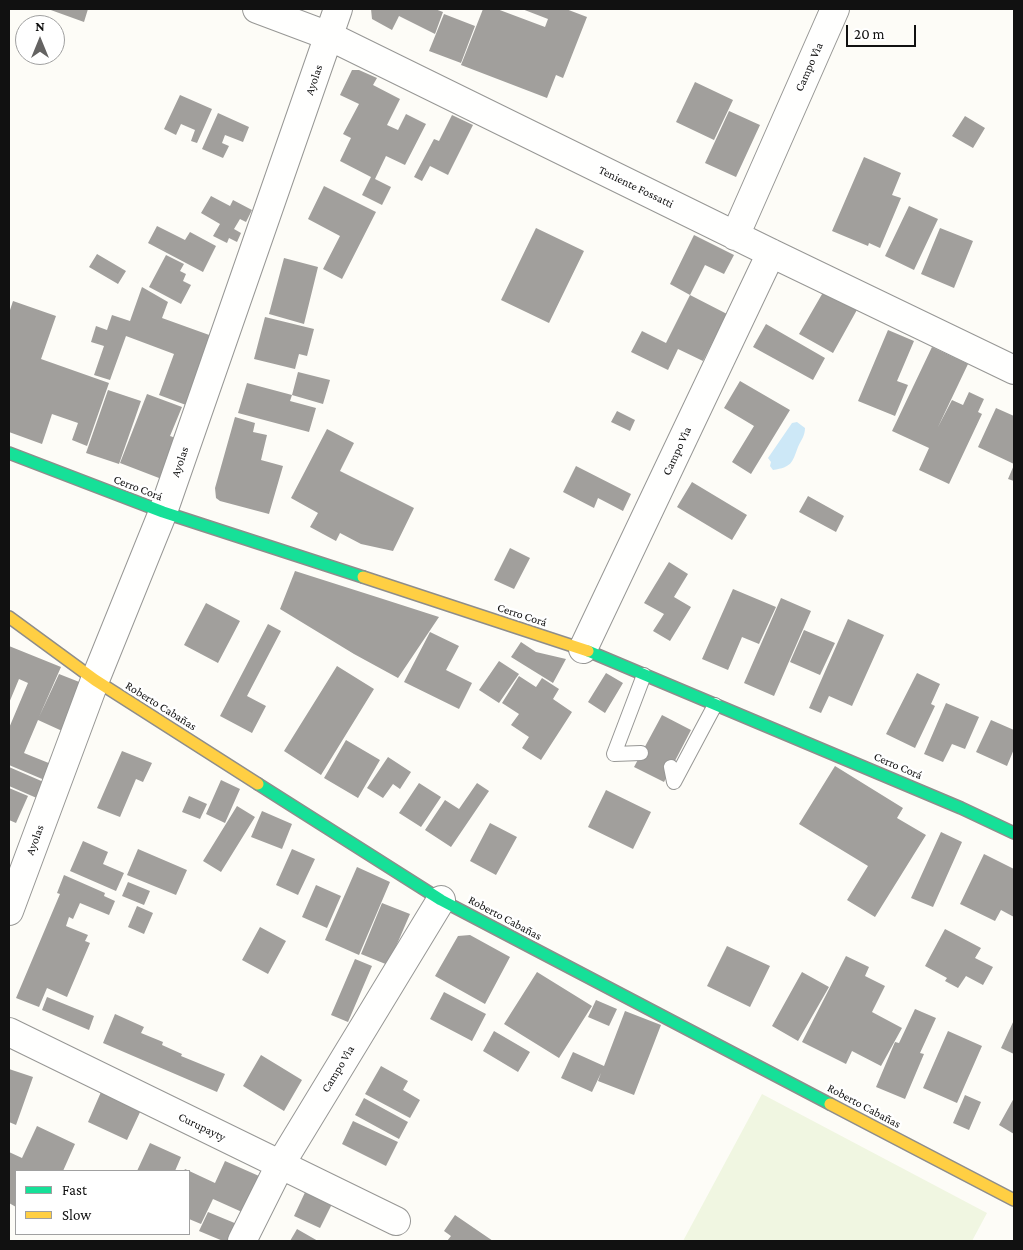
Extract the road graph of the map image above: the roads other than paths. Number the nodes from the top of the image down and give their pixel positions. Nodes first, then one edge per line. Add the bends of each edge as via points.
1 (257, 9) edge
2 (338, 9) edge
3 (835, 9) edge
4 (329, 36) junction
5 (735, 236) junction
6 (771, 253) junction
7 (1014, 370) edge
8 (9, 453) edge
9 (163, 512) junction
10 (9, 617) edge
11 (582, 649) junction
12 (644, 675) junction
13 (95, 680) junction
14 (715, 705) junction
15 (641, 753) dead end
16 (671, 767) dead end
17 (1014, 832) edge
18 (440, 900) junction
19 (9, 911) edge
20 (9, 1032) edge
21 (280, 1165) junction
22 (1014, 1200) edge
23 (396, 1221) dead end
24 (242, 1241) edge

1 - 4 street, Teniente Fossatti
2 - 4 street, Ayolas
3 - 5 street, Campo Vìa
4 - 5 street, Teniente Fossatti
4 - 9 street, Ayolas
5 - 6 street, Teniente Fossatti
6 - 7 street, Teniente Fossatti
6 - 11 street, Campo Vìa
8 - 9 street, Cerro Corá
9 - 11 street, Cerro Corá
9 - 13 street, Ayolas
10 - 13 street, Roberto Cabañas
11 - 12 street, Cerro Corá
12 - 14 street, Cerro Corá
12 - 15 lane via 614,754
13 - 18 street, Roberto Cabañas
13 - 19 street, Ayolas
14 - 16 lane via 674,782
14 - 17 street, Cerro Corá
18 - 21 street, Campo Vìa
18 - 22 street, Roberto Cabañas
20 - 21 street, Curupayty
21 - 23 street, Curupayty
21 - 24 street, Campo Vìa

